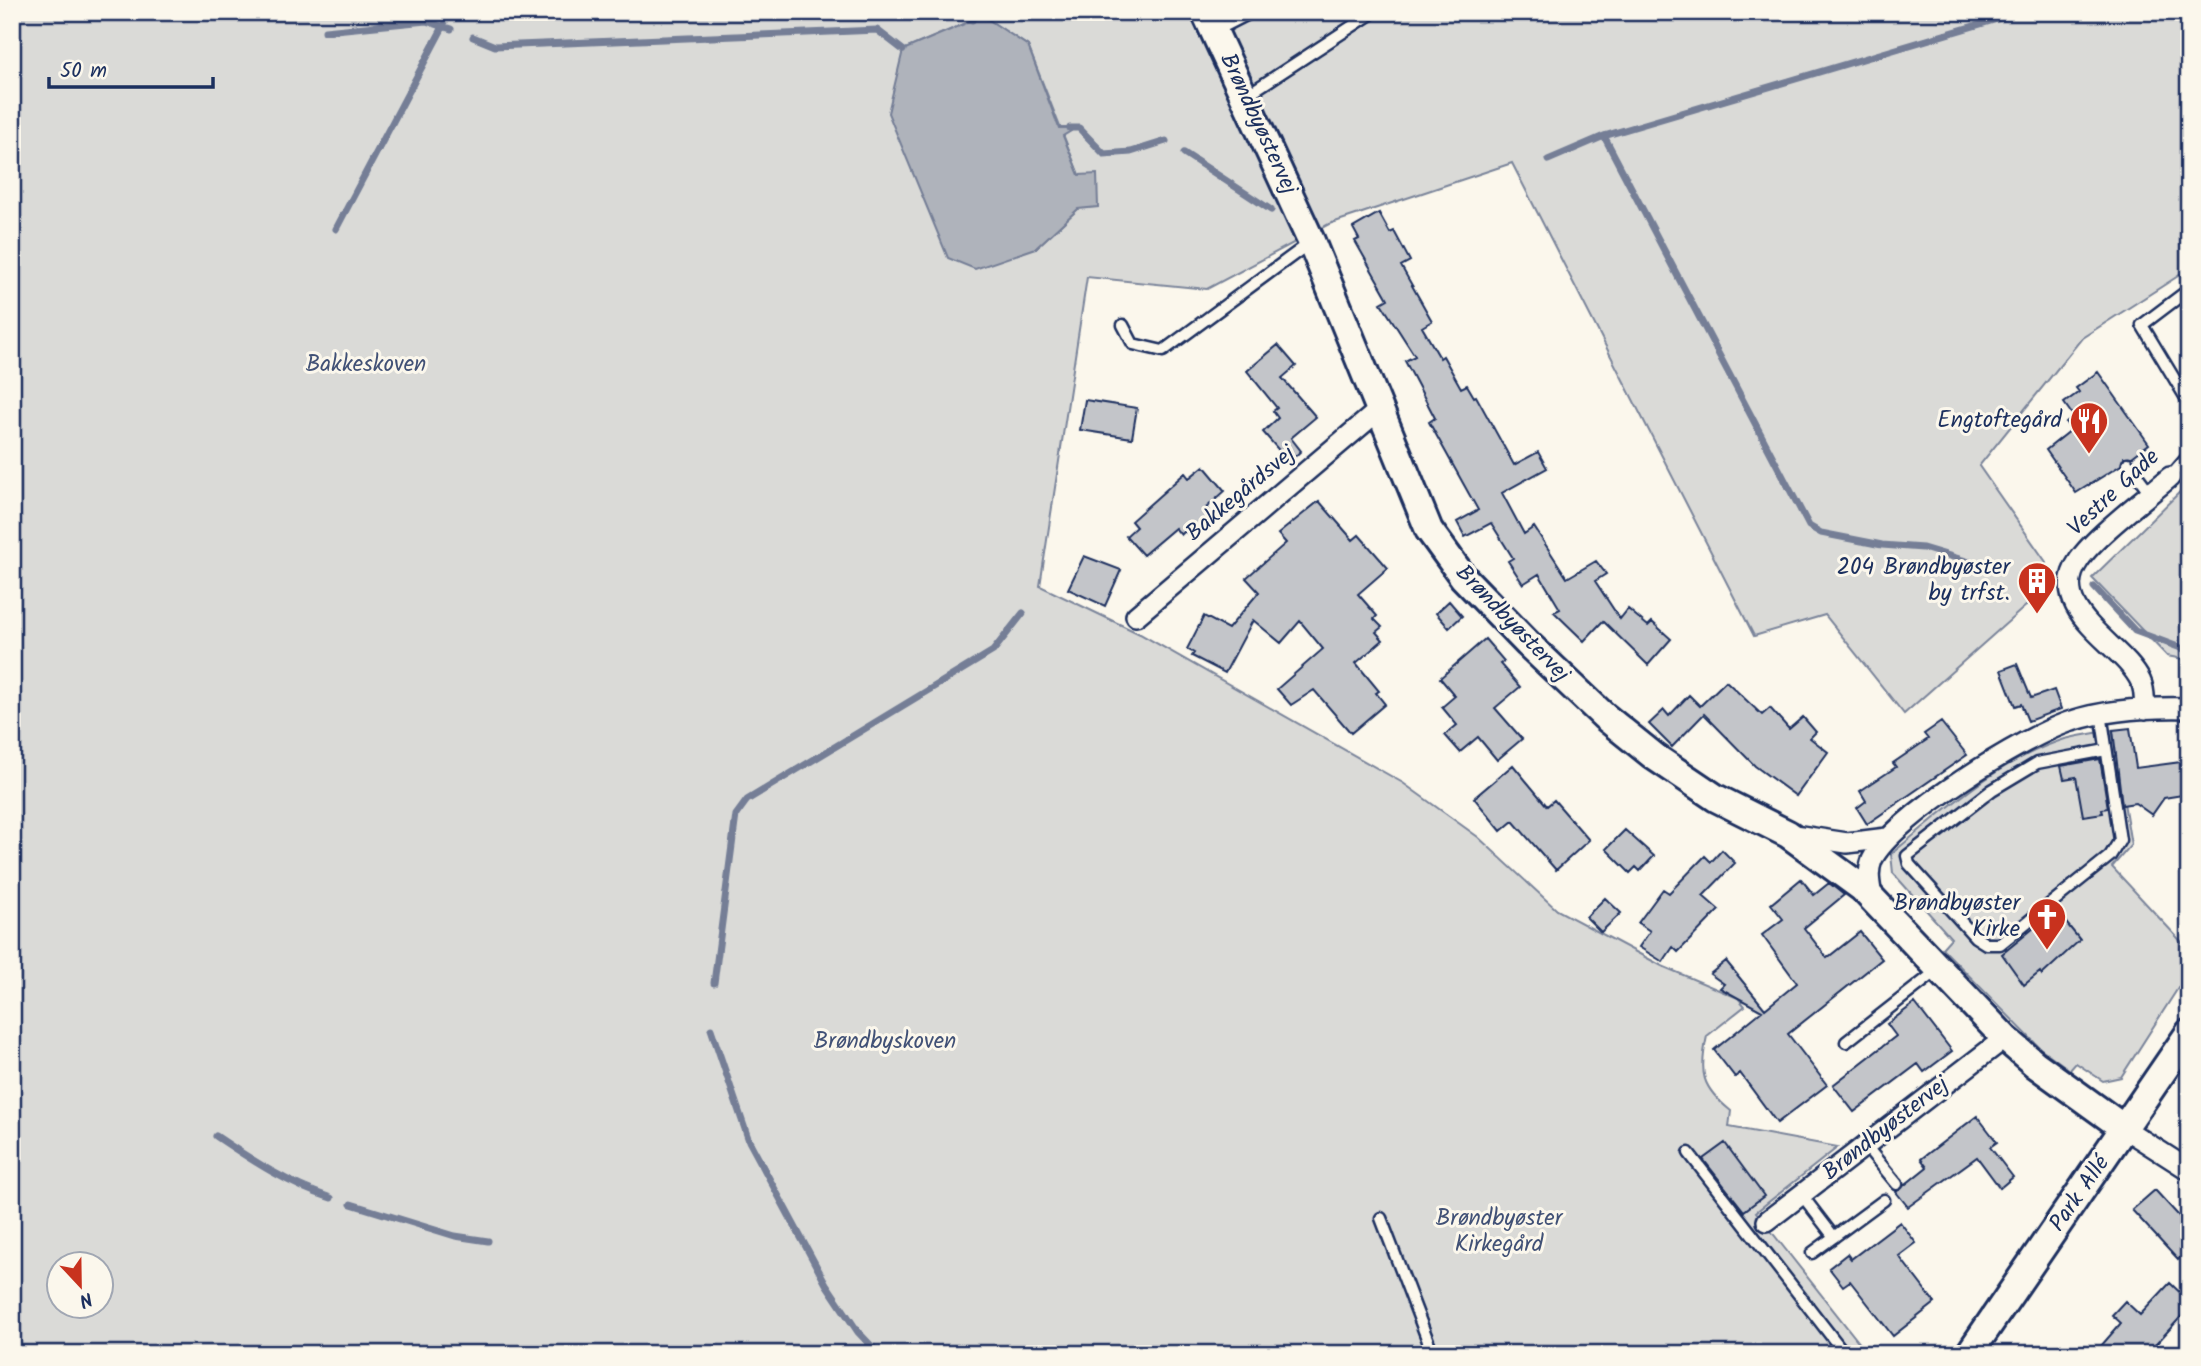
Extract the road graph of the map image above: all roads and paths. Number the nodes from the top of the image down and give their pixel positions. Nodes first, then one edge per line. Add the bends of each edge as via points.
1 (1252, 12) edge
2 (1374, 12) edge
3 (1210, 22) edge
4 (1246, 96) junction
5 (1311, 241) junction
6 (2189, 302) edge
7 (1123, 325) dead end
8 (2189, 403) edge
9 (1379, 410) junction
10 (2189, 455) edge
11 (2128, 463) dead end
12 (2170, 477) joint
13 (2151, 494) junction
14 (1136, 615) dead end
15 (2189, 708) edge
16 (2145, 709) junction
17 (2101, 713) junction
18 (2106, 750) junction
19 (1788, 834) junction
20 (1887, 838) junction
21 (1872, 897) junction
22 (1938, 970) junction
23 (2189, 1033) edge
24 (2005, 1038) junction
25 (1846, 1042) dead end
26 (2125, 1129) junction
27 (1865, 1145) junction
28 (1689, 1153) dead end
29 (2189, 1170) edge
30 (1897, 1184) dead end
31 (1801, 1194) junction
32 (1884, 1200) dead end
33 (1381, 1217) dead end
34 (1759, 1227) junction
35 (1834, 1237) junction
36 (1812, 1253) dead end
37 (1433, 1354) edge
38 (1845, 1354) edge
39 (1969, 1354) edge

1 - 3 lane
2 - 4 lane
3 - 4 street, Brøndbyøstervej
4 - 5 street, Brøndbyøstervej
5 - 7 lane via 1163,351 1133,344
5 - 9 street, Brøndbyøstervej
6 - 8 lane via 2183,294 2142,325
9 - 14 street, Bakkegårdsvej
9 - 19 street, Brøndbyøstervej via 1429,530 1478,594 1604,716 1655,757 1716,799
10 - 12 lane, Vestre Gade
11 - 13 lane
12 - 13 street, Vestre Gade
13 - 16 street, Vestre Gade via 2081,556 2071,575 2080,615 2135,671
15 - 16 street
16 - 17 street
17 - 18 lane
17 - 20 street via 2069,721 1978,768
18 - 18 lane via 2037,763 1992,790 1907,856 1909,864 1975,937 1986,944 2000,944 2110,856 2120,840
19 - 20 street via 1847,843
19 - 21 street, Brøndbyøstervej
20 - 21 street via 1868,875
21 - 22 street, Brøndbyøstervej
22 - 24 street, Brøndbyøstervej
22 - 25 lane
23 - 26 street, Park Allé
24 - 26 street, Brøndbyøstervej
24 - 27 street, Brøndbyøstervej
26 - 29 street, Brøndbyøstervej
26 - 39 street, Park Allé
27 - 30 lane
27 - 31 street, Brøndbyøstervej
28 - 34 lane
31 - 34 street, Brøndbyøstervej
31 - 35 lane
32 - 35 lane
33 - 37 lane
34 - 38 lane
35 - 36 lane

